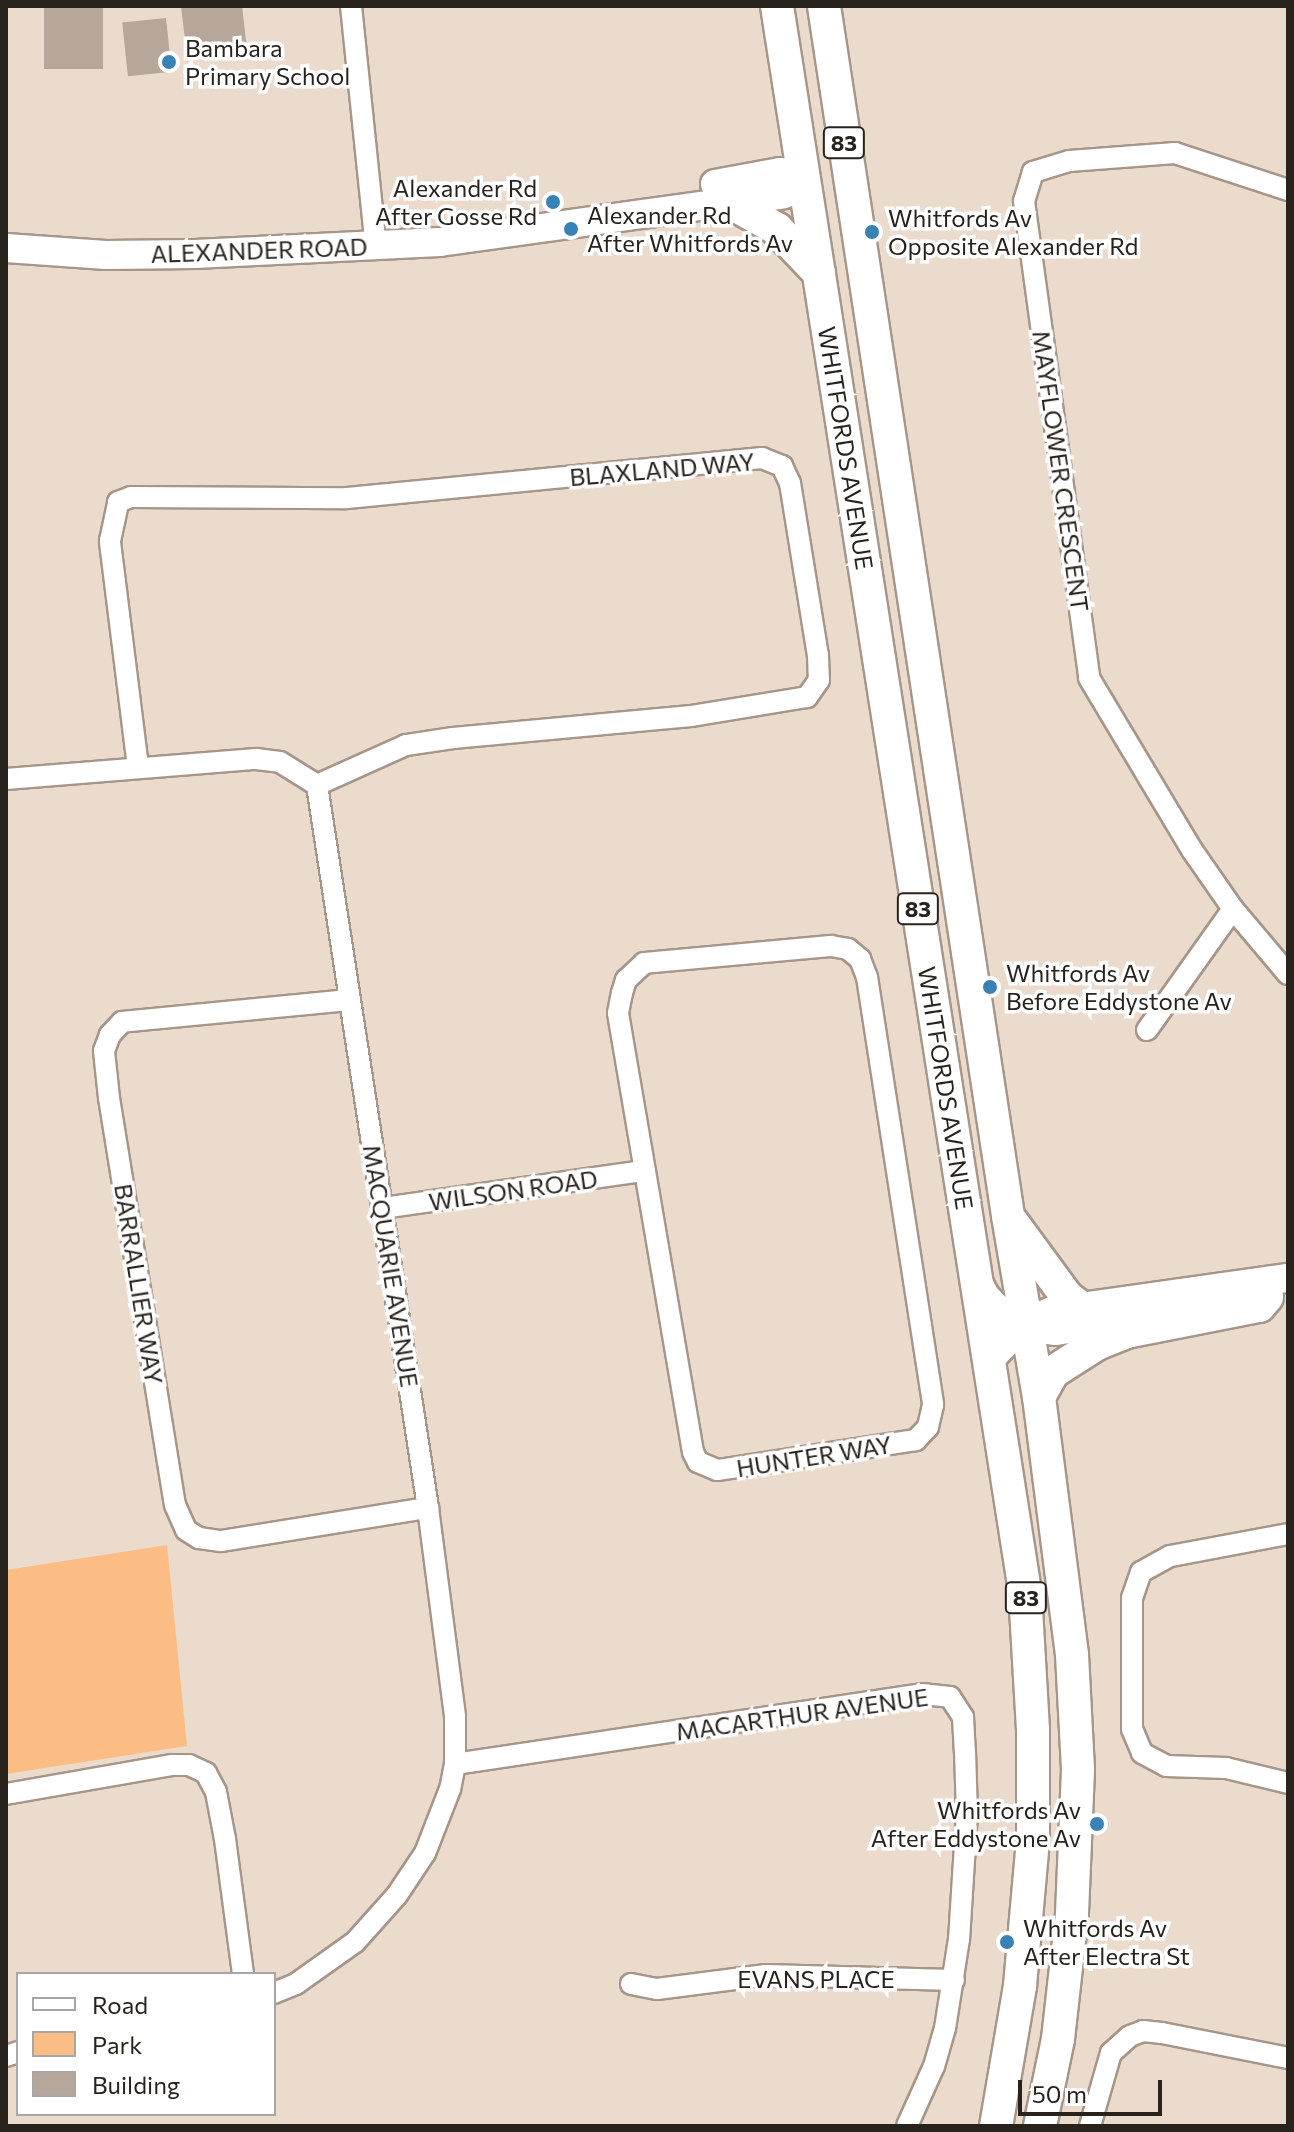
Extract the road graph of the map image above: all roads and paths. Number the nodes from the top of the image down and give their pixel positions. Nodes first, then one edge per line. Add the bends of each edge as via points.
1 (351, 6) edge
2 (777, 6) edge
3 (817, 6) edge
4 (824, 6) edge
5 (804, 179) junction
6 (1288, 190) edge
7 (726, 200) junction
8 (6, 230) edge
9 (375, 237) junction
10 (6, 248) edge
11 (819, 273) junction
12 (865, 279) junction
13 (138, 767) junction
14 (6, 779) edge
15 (317, 785) junction
16 (1233, 909) junction
17 (1288, 974) edge
18 (349, 1000) junction
19 (1147, 1030) dead end
20 (644, 1171) junction
21 (383, 1208) junction
22 (1008, 1216) junction
23 (973, 1271) junction
24 (1281, 1290) edge
25 (1079, 1306) junction
26 (1025, 1325) junction
27 (990, 1359) junction
28 (1039, 1397) junction
29 (428, 1508) junction
30 (1288, 1534) edge
31 (455, 1764) junction
32 (1288, 1783) edge
33 (6, 1794) edge
34 (243, 1972) edge
35 (954, 1980) junction
36 (631, 1984) dead end
37 (276, 1992) edge
38 (1288, 2058) edge
39 (907, 2126) edge
40 (996, 2126) edge
41 (1040, 2126) edge
42 (1090, 2126) edge

1 - 9 street
2 - 5 main road, WHITFORDS AVENUE / 83
3 - 5 main road via 826,144 822,162
4 - 12 main road, WHITFORDS AVENUE / 83
5 - 7 street, ALEXANDER ROAD via 784,194
5 - 9 street, ALEXANDER ROAD via 780,172
5 - 11 main road, WHITFORDS AVENUE / 83
5 - 12 main road via 823,191
6 - 16 street, MAYFLOWER CRESCENT via 1175,153 1069,161 1033,172 1024,201 1089,678
7 - 9 street, ALEXANDER ROAD via 440,242
7 - 11 main road via 777,229
8 - 9 street, ALEXANDER ROAD via 150,237
9 - 10 street, ALEXANDER ROAD via 195,254
11 - 23 main road, WHITFORDS AVENUE / 83
12 - 22 main road, WHITFORDS AVENUE / 83
13 - 14 street
13 - 15 street via 256,759 280,762
13 - 15 street, BLAXLAND WAY via 110,541 118,502 131,497 347,498 762,458 782,466 790,483 818,655 819,680 807,697 691,716 406,745
15 - 18 street, MACQUARIE AVENUE
16 - 17 street, MAYFLOWER CRESCENT
16 - 19 street
18 - 21 street, MACQUARIE AVENUE
18 - 29 street, BARRALLIER WAY via 122,1022 104,1051 109,1098 175,1505 186,1530 221,1541
20 - 20 street, HUNTER WAY via 698,1462 717,1470 732,1469 916,1440 928,1427 933,1405 867,977 860,959 848,949 831,946 644,963 626,980 618,1013
20 - 21 street, WILSON ROAD
21 - 29 street, MACQUARIE AVENUE
22 - 25 main road
22 - 26 main road, WHITFORDS AVENUE / 83
23 - 26 street via 985,1296 1004,1316
23 - 27 main road, WHITFORDS AVENUE / 83
24 - 25 street
24 - 26 street via 1056,1331
24 - 28 main road via 1259,1306 1126,1332 1097,1344 1053,1372
25 - 26 street via 1052,1311
26 - 27 street
26 - 28 main road, WHITFORDS AVENUE / 83
27 - 40 main road, WHITFORDS AVENUE / 83 via 1025,1591 1034,1806 1020,1986
28 - 41 main road, WHITFORDS AVENUE / 83 via 1072,1655 1078,1770 1070,1930 1058,2039
29 - 31 street, MACQUARIE AVENUE via 455,1717
30 - 32 street via 1170,1556 1141,1572 1132,1598 1132,1729 1142,1753 1166,1766 1226,1768
31 - 35 street, MACARTHUR AVENUE via 922,1694 950,1697 963,1717 967,1813
31 - 37 street, MACQUARIE AVENUE via 425,1853 397,1895 355,1942
33 - 34 street via 172,1765 206,1773 216,1792 225,1839
35 - 36 street, EVANS PLACE via 766,1975 657,1989
35 - 39 street, MACARTHUR AVENUE via 934,2066
38 - 42 street via 1143,2031 1111,2053

